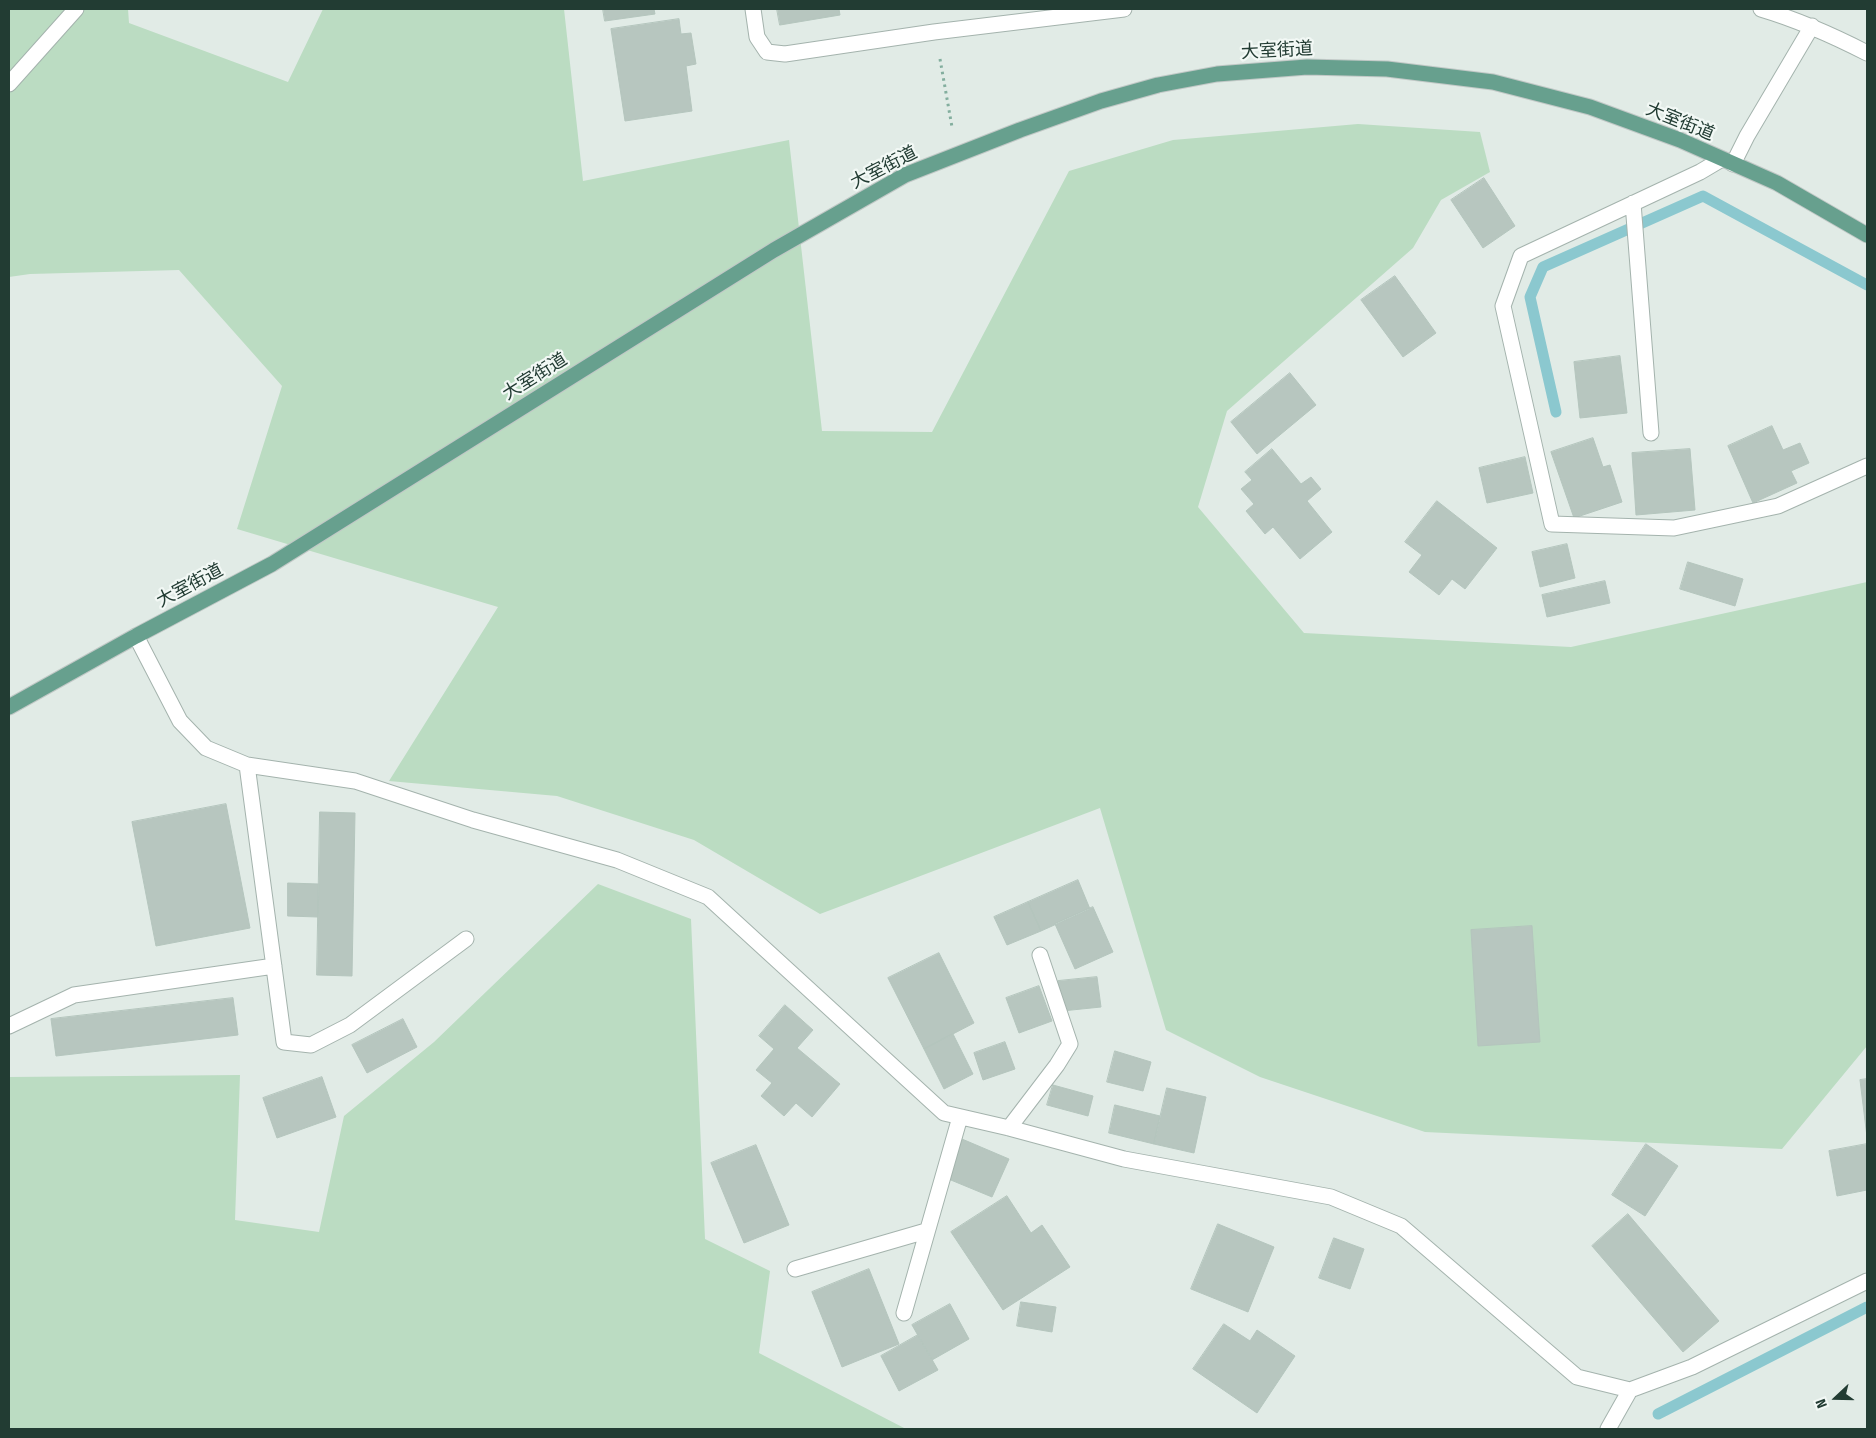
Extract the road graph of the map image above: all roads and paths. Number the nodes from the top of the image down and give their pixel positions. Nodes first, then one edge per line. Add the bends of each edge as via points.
1 (76, 9) edge
2 (753, 9) edge
3 (1124, 9) edge
4 (1761, 9) edge
5 (1812, 26) junction
6 (934, 32) junction
7 (1867, 53) edge
8 (9, 84) edge
9 (953, 132) dead end
10 (1728, 162) junction
11 (1632, 203) junction
12 (1867, 235) edge
13 (1651, 433) dead end
14 (1867, 466) edge
15 (136, 636) junction
16 (9, 707) edge
17 (247, 765) junction
18 (466, 939) dead end
19 (1040, 954) dead end
20 (274, 966) junction
21 (9, 1026) edge
22 (960, 1117) junction
23 (1009, 1128) junction
24 (926, 1231) junction
25 (795, 1269) dead end
26 (1867, 1281) edge
27 (904, 1313) dead end
28 (1630, 1390) junction
29 (1608, 1429) edge

1 - 8 street
2 - 6 street via 757,37 767,52 785,54
3 - 6 street
4 - 5 street
5 - 7 street
5 - 10 street via 1747,136
6 - 9 path
10 - 11 street
10 - 12 main road, 大室街道 via 1777,183
10 - 15 main road, 大室街道 via 1680,140 1590,107 1493,82 1387,69 1307,67 1217,74 1158,85 1101,101 905,175 774,250 272,564
11 - 13 street
11 - 14 street via 1521,256 1504,306 1552,524 1674,528 1778,506
15 - 16 main road, 大室街道
15 - 17 street via 180,721 206,748
17 - 20 street
17 - 22 street via 356,781 473,820 617,860 708,897 944,1113
18 - 20 street via 350,1025 311,1045 284,1042
19 - 23 street via 1070,1044
20 - 21 street via 74,995
22 - 23 street
22 - 24 street
23 - 28 street via 1124,1159 1331,1197 1401,1226 1577,1377
24 - 25 street
24 - 27 street
26 - 28 street via 1692,1367
28 - 29 street

